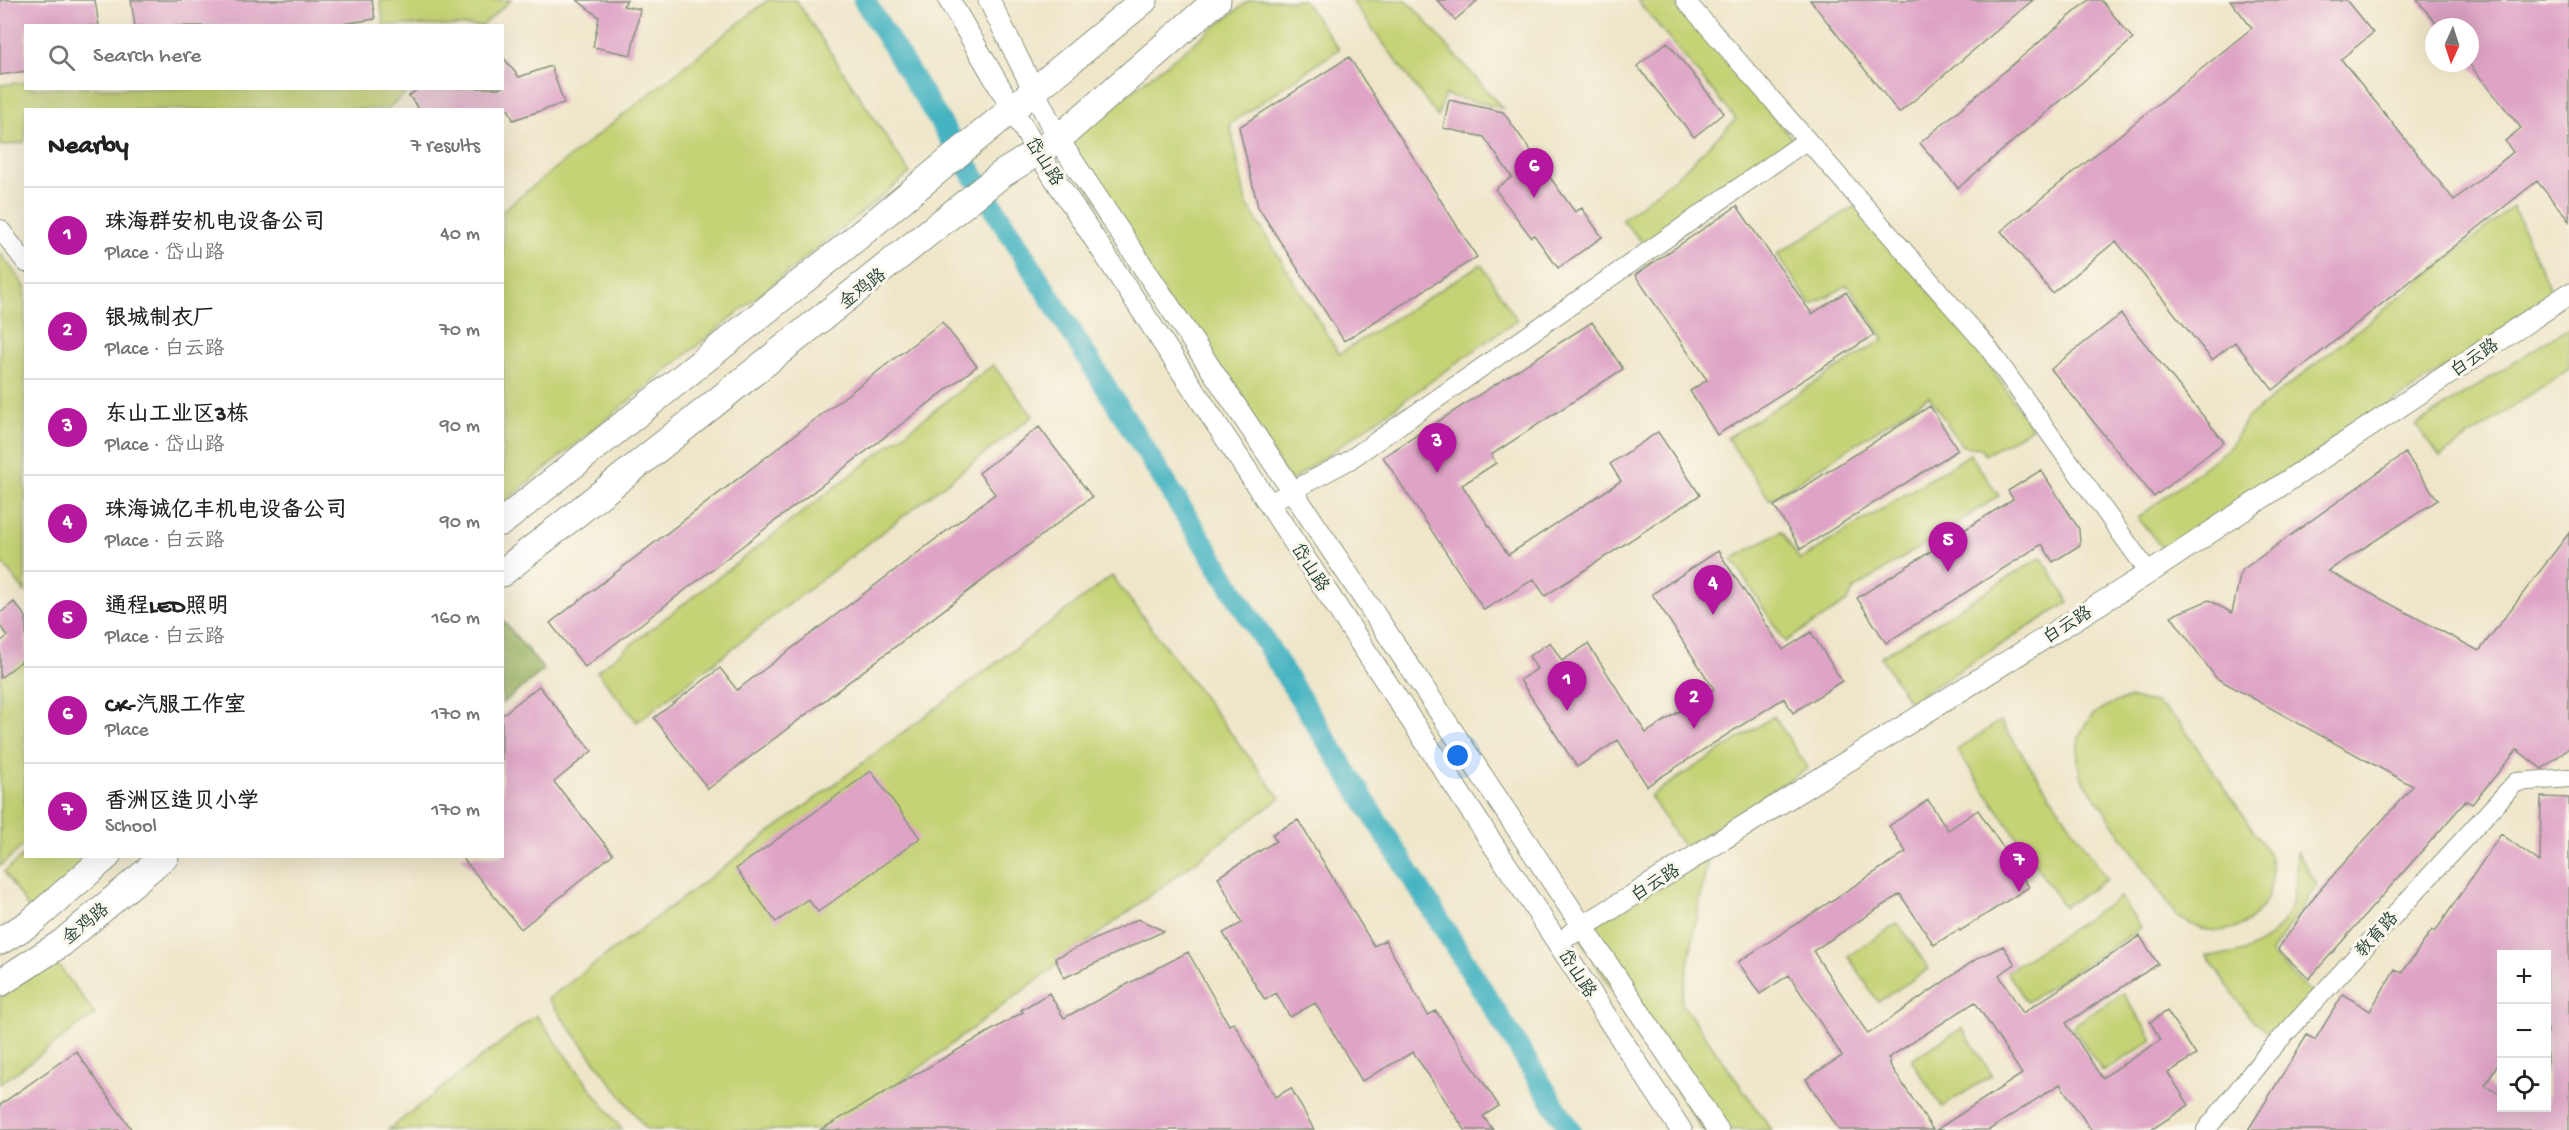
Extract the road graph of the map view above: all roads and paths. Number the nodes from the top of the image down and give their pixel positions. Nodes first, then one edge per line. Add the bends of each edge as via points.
1 (949, 0) edge
2 (989, 0) edge
3 (1144, 0) edge
4 (1217, 0) edge
5 (1685, 0) edge
6 (1034, 91) junction
7 (1014, 108) junction
8 (1807, 140) junction
9 (1048, 146) junction
10 (0, 230) edge
11 (24, 260) edge
12 (2569, 294) edge
13 (1292, 490) junction
14 (1269, 502) junction
15 (504, 520) edge
16 (504, 571) edge
17 (2149, 573) junction
18 (2569, 778) edge
19 (105, 858) edge
20 (163, 858) edge
21 (1583, 927) junction
22 (0, 941) edge
23 (1558, 942) junction
24 (0, 983) edge
25 (1681, 1130) edge
26 (1718, 1130) edge
27 (2206, 1130) edge

1 - 7 street, 岱山路
2 - 6 street, 岱山路
3 - 6 main road
4 - 9 main road, 金鸡路
5 - 8 street
6 - 7 main road
6 - 9 street, 岱山路
7 - 9 street, 岱山路
7 - 15 main road
8 - 13 street via 1348,461
8 - 17 street via 1987,346
9 - 13 street, 岱山路
9 - 14 street, 岱山路
9 - 16 main road, 金鸡路 via 1002,174
10 - 11 street
12 - 17 street, 白云路
13 - 14 street
13 - 21 street, 岱山路
14 - 23 street, 岱山路
17 - 21 street, 白云路
18 - 27 street, 教育路 via 2516,782 2265,1056
19 - 22 main road, 金鸡路 via 30,923
20 - 24 main road, 金鸡路 via 62,943
21 - 23 street, 白云路
21 - 26 street, 岱山路
23 - 25 street, 岱山路

